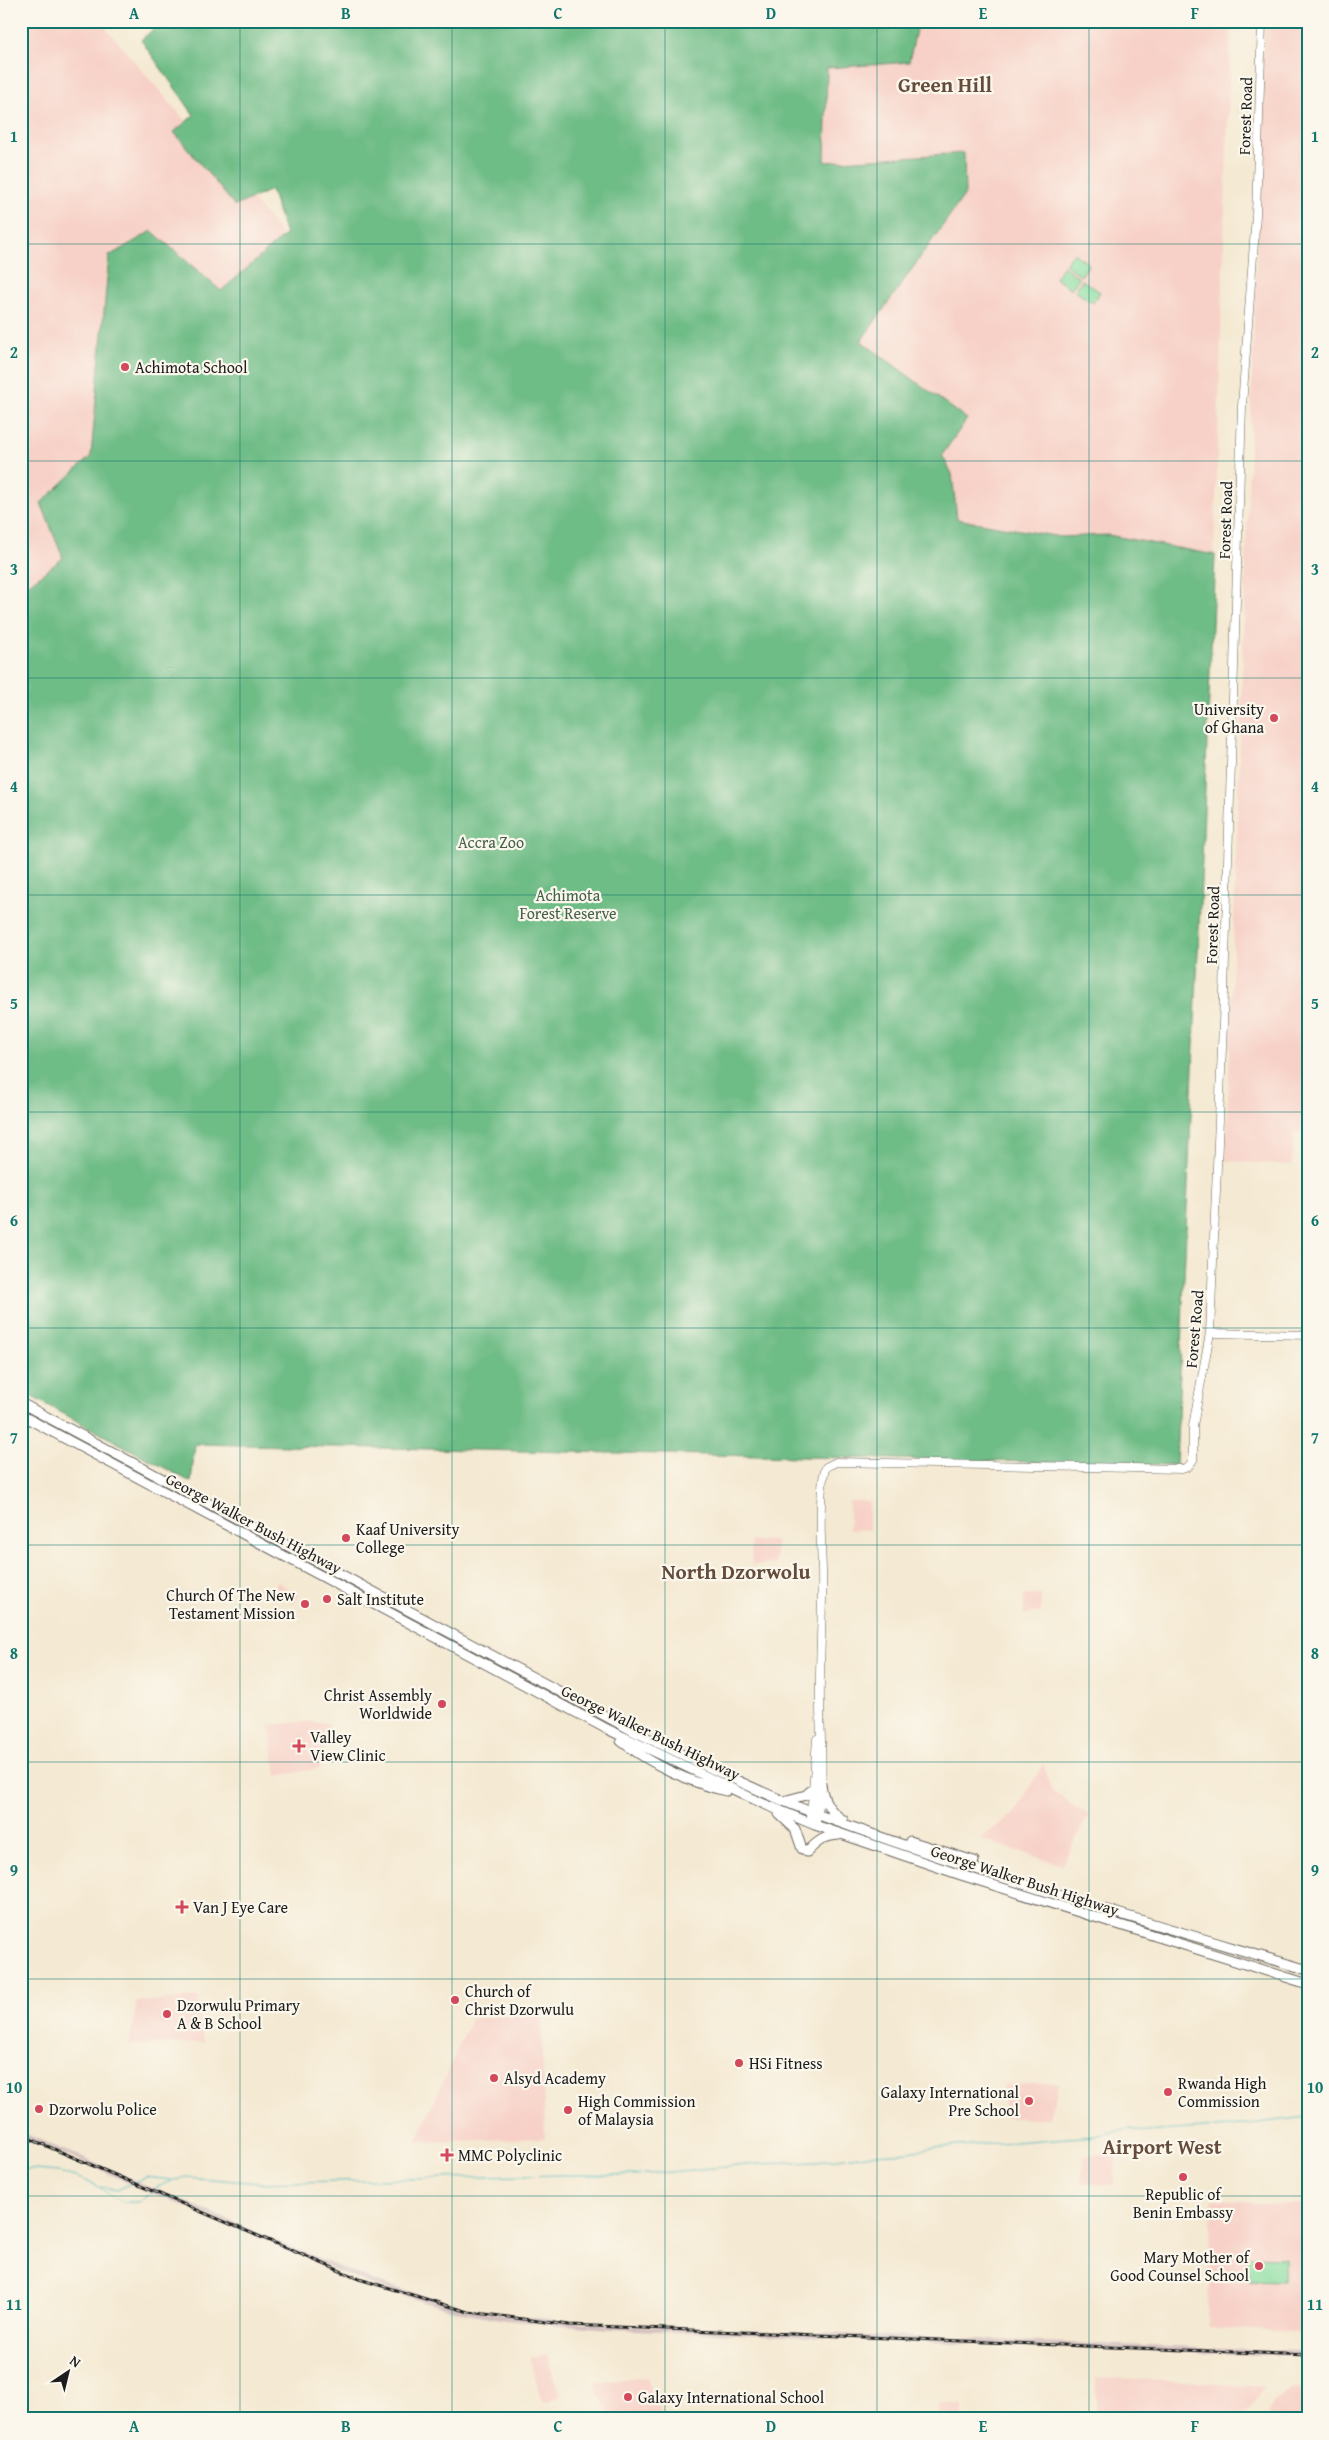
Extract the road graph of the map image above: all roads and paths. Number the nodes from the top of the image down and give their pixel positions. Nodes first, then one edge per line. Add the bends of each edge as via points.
1 (1262, 21) edge
2 (1210, 1333) junction
3 (1308, 1335) edge
4 (21, 1403) edge
5 (21, 1415) edge
6 (817, 1786) junction
7 (787, 1800) junction
8 (764, 1804) junction
9 (815, 1813) junction
10 (812, 1824) junction
11 (856, 1828) junction
12 (844, 1835) junction
13 (1308, 1970) edge
14 (1308, 1984) edge

1 - 2 main road, Forest Road via 1256,215 1242,406 1224,1014
2 - 3 main road
2 - 6 main road, Forest Road via 1193,1426 1193,1460 1185,1469 828,1464 824,1471 821,1528 822,1738
4 - 7 highway, George Walker Bush Highway via 637,1733
5 - 8 highway, George Walker Bush Highway via 604,1728 631,1749 711,1787
6 - 7 highway via 801,1797
6 - 9 main road
6 - 11 highway via 830,1809
7 - 9 highway, George Walker Bush Highway
8 - 10 highway, George Walker Bush Highway
8 - 12 highway via 795,1829 805,1851 827,1836
9 - 10 main road
9 - 11 highway, George Walker Bush Highway
10 - 12 highway, George Walker Bush Highway
11 - 13 highway, George Walker Bush Highway via 883,1837 925,1844 994,1868 1022,1882
12 - 14 highway, George Walker Bush Highway via 1042,1902

